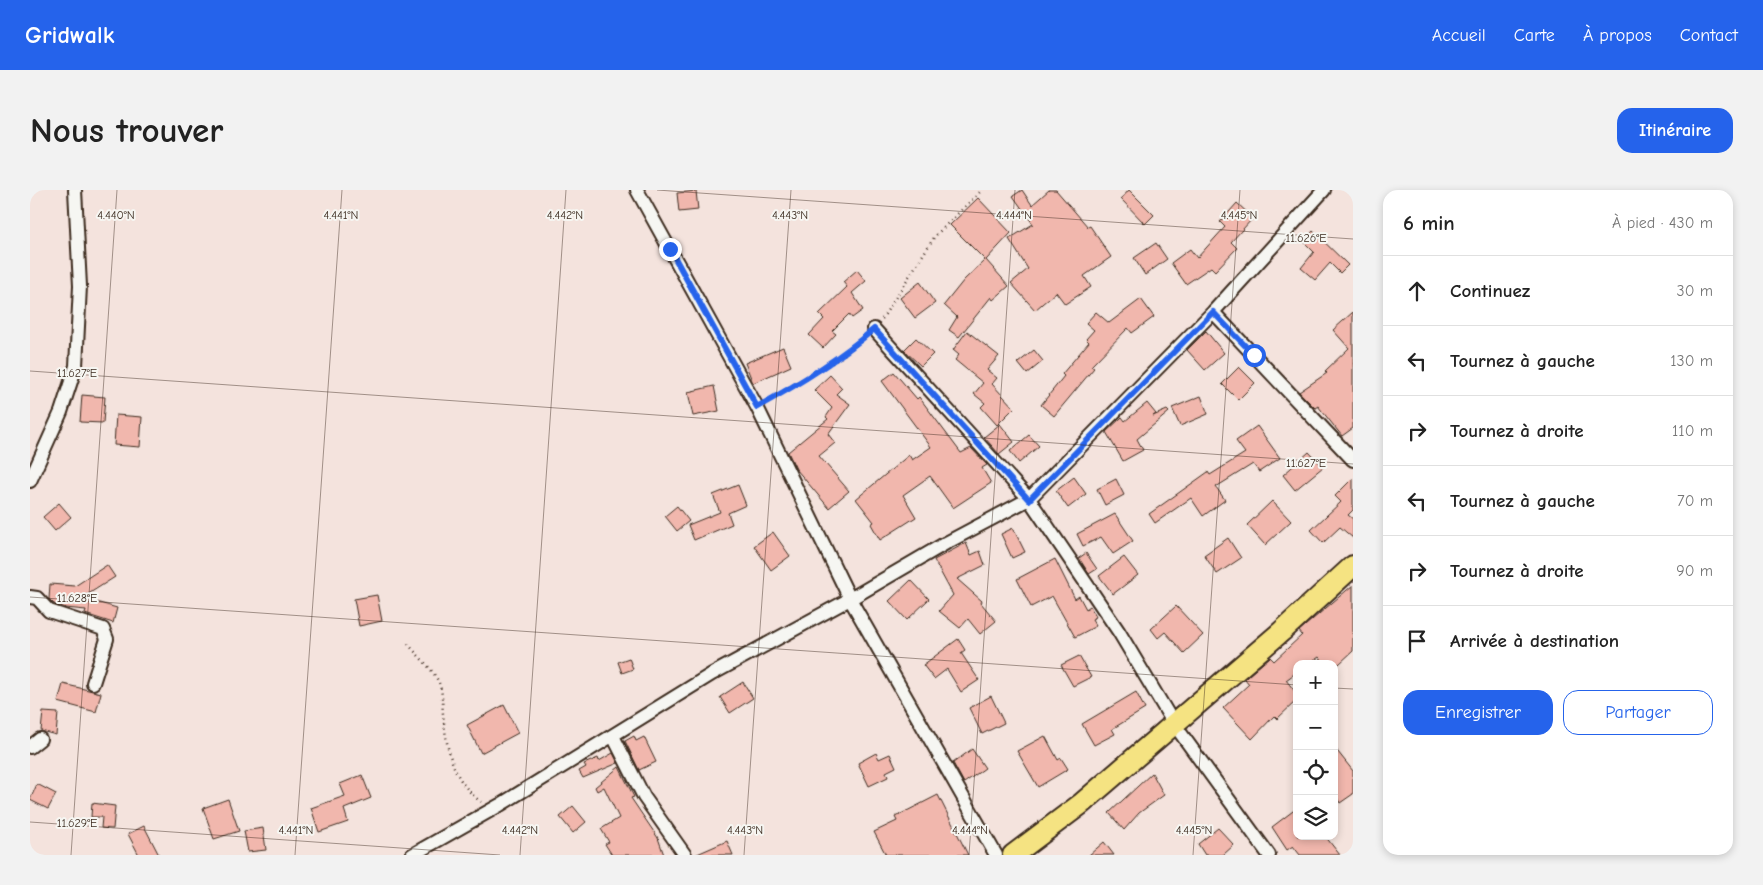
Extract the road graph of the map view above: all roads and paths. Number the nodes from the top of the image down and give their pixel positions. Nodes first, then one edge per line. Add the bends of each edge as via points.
1 (76, 190) edge
2 (637, 190) edge
3 (982, 190) edge
4 (1324, 190) edge
5 (1213, 312) junction
6 (874, 329) junction
7 (757, 407) junction
8 (1353, 460) edge
9 (30, 481) edge
10 (1029, 500) junction
11 (1353, 566) edge
12 (30, 597) edge
13 (850, 599) junction
14 (408, 644) dead end
15 (93, 683) dead end
16 (1174, 724) junction
17 (614, 736) junction
18 (490, 810) junction
19 (412, 855) edge
20 (686, 855) edge
21 (996, 855) edge
22 (1013, 855) edge
23 (1268, 855) edge

1 - 9 street via 80,286 76,366 61,412
2 - 7 street
3 - 6 path via 935,236
4 - 5 street
5 - 8 street
5 - 10 street
6 - 7 path via 840,358
6 - 10 street
7 - 13 street
10 - 13 street via 946,543
10 - 16 street via 1109,617
11 - 16 highway
12 - 15 street via 37,598 49,610 103,629 107,639
13 - 17 street via 720,669
13 - 21 street
14 - 18 path via 438,682 446,747 457,778
16 - 22 highway via 1081,804
16 - 23 street
17 - 18 street
17 - 20 street via 644,797
18 - 19 street

